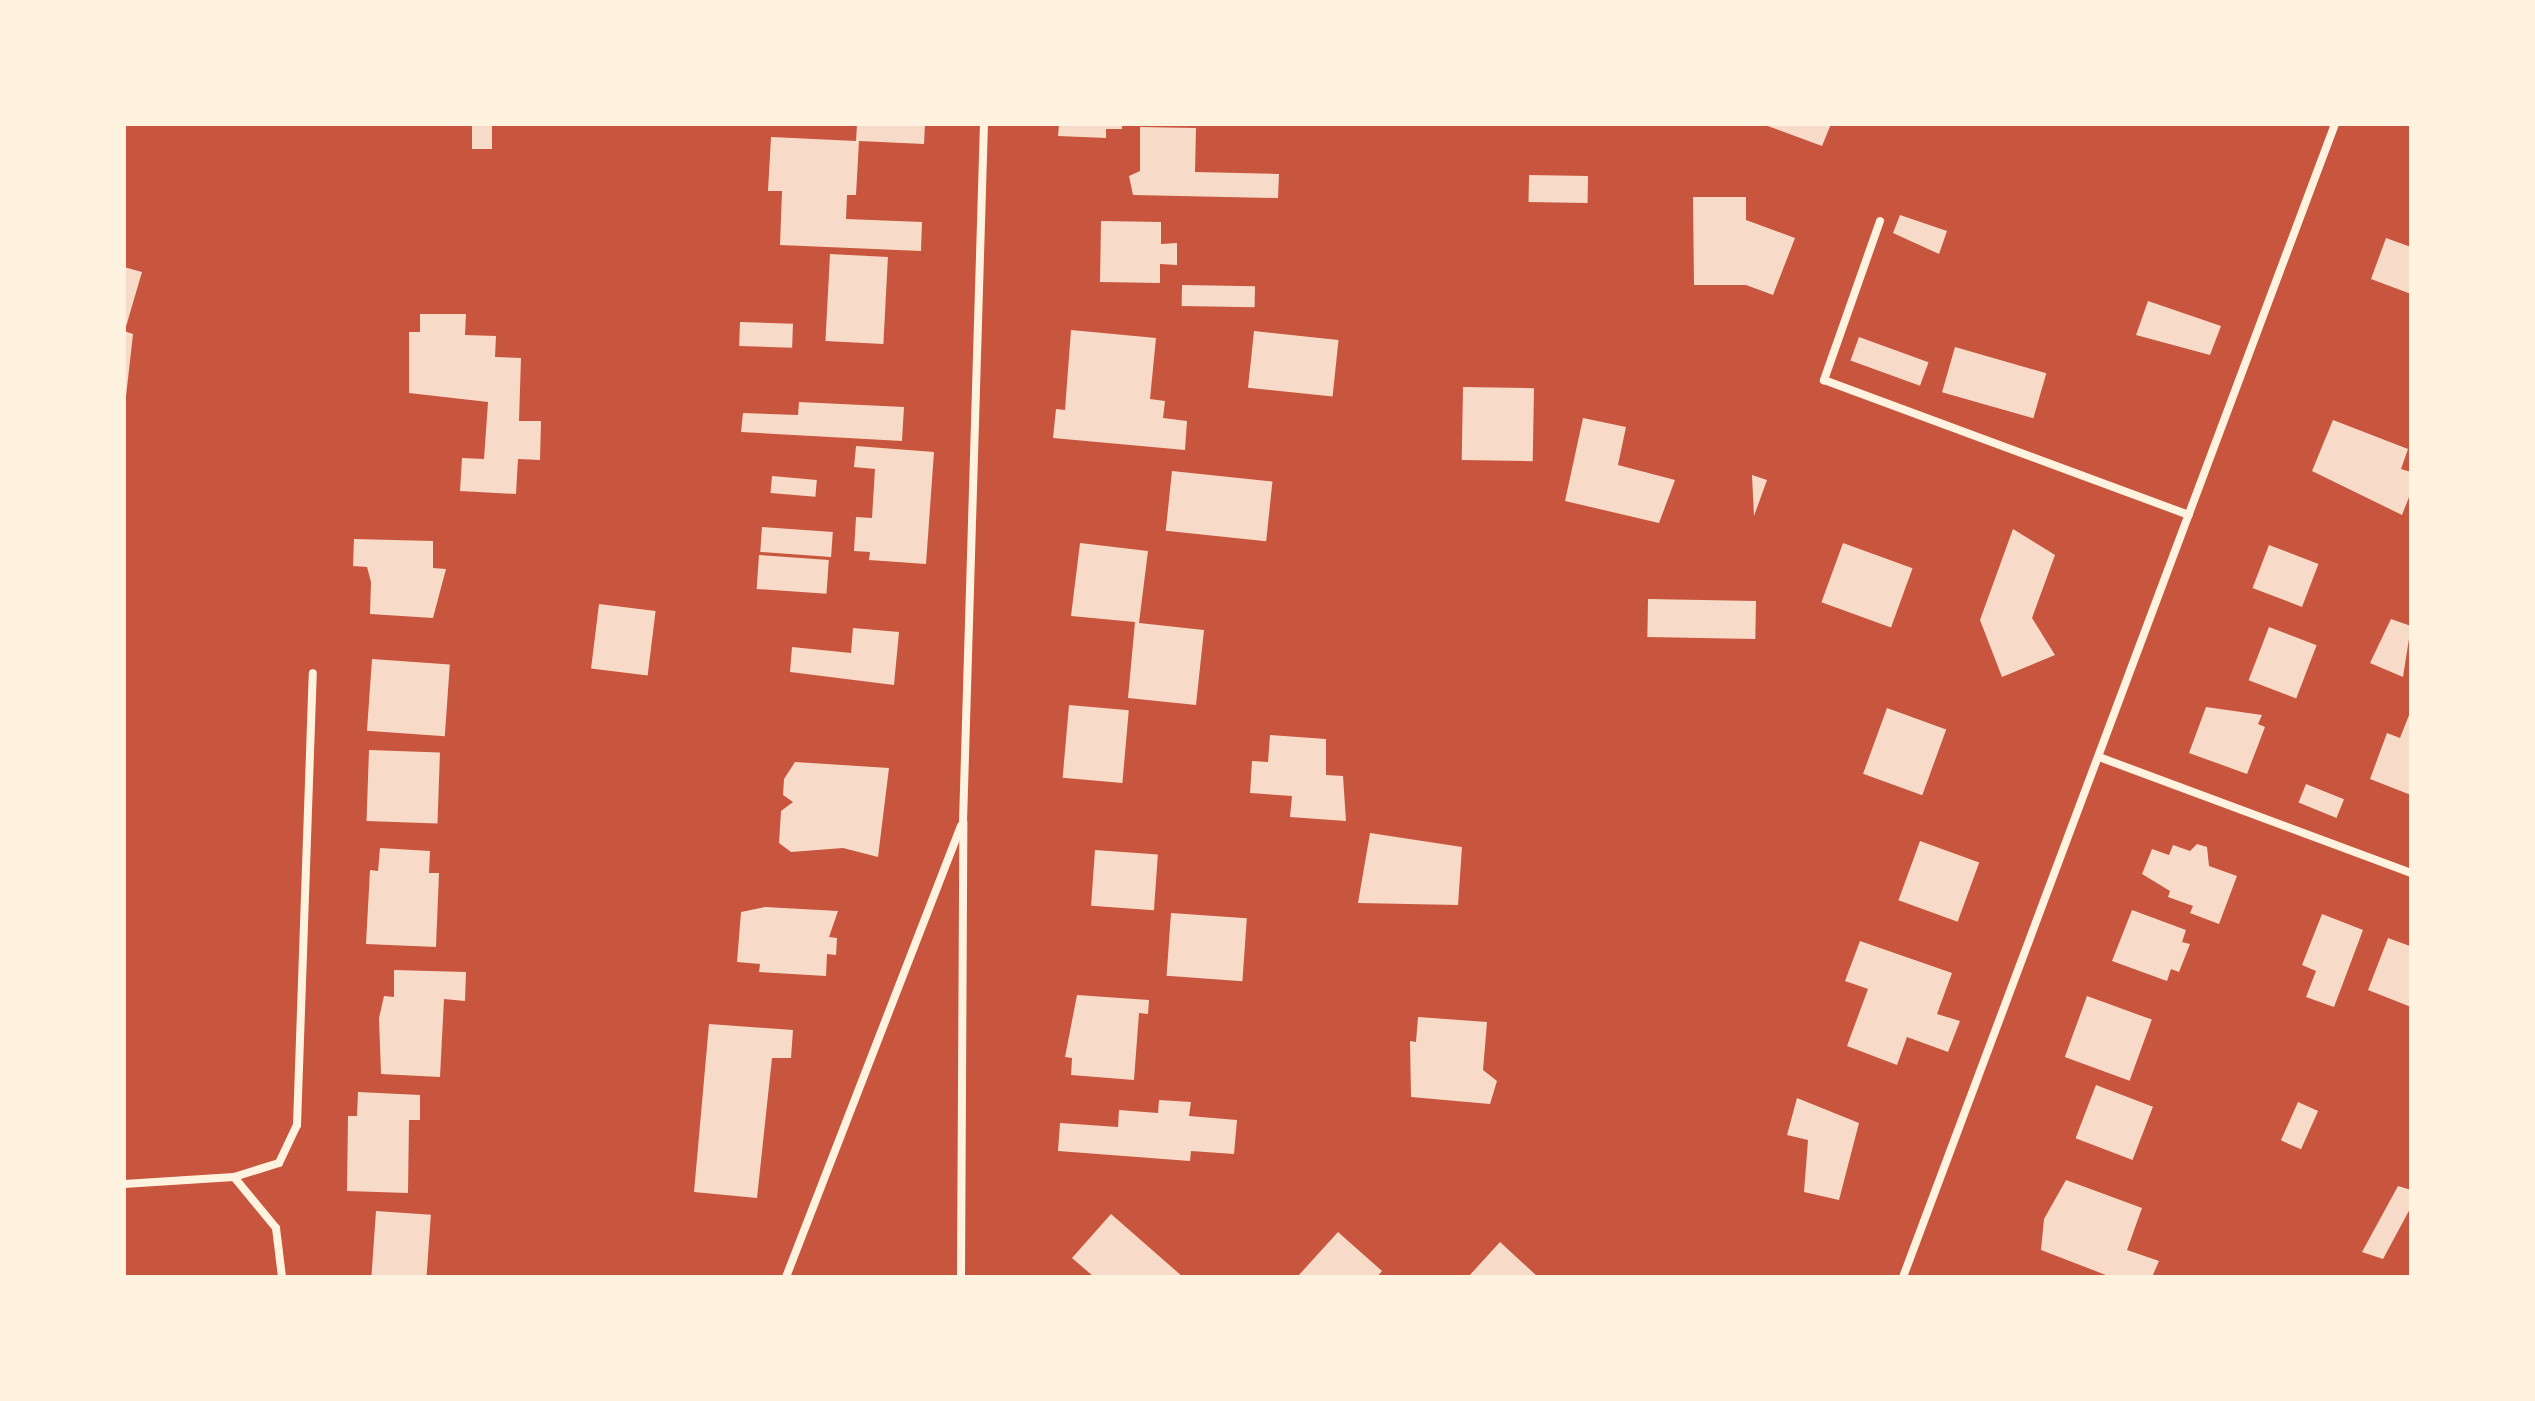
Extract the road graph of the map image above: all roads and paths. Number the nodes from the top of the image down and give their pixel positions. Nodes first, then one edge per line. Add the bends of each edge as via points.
1 (984, 124) edge
2 (2335, 124) edge
3 (1880, 221) dead end
4 (2189, 515) junction
5 (313, 673) dead end
6 (2099, 757) junction
7 (963, 822) junction
8 (2411, 873) edge
9 (234, 1177) junction
10 (124, 1184) edge
11 (282, 1277) edge
12 (786, 1277) edge
13 (961, 1277) edge
14 (1903, 1277) edge

1 - 7 street
2 - 4 street
3 - 4 street via 1824,380
4 - 6 street
5 - 9 street via 297,1125 279,1163
6 - 8 street
6 - 14 street
7 - 12 street
7 - 13 street
9 - 10 street
9 - 11 street via 276,1228

